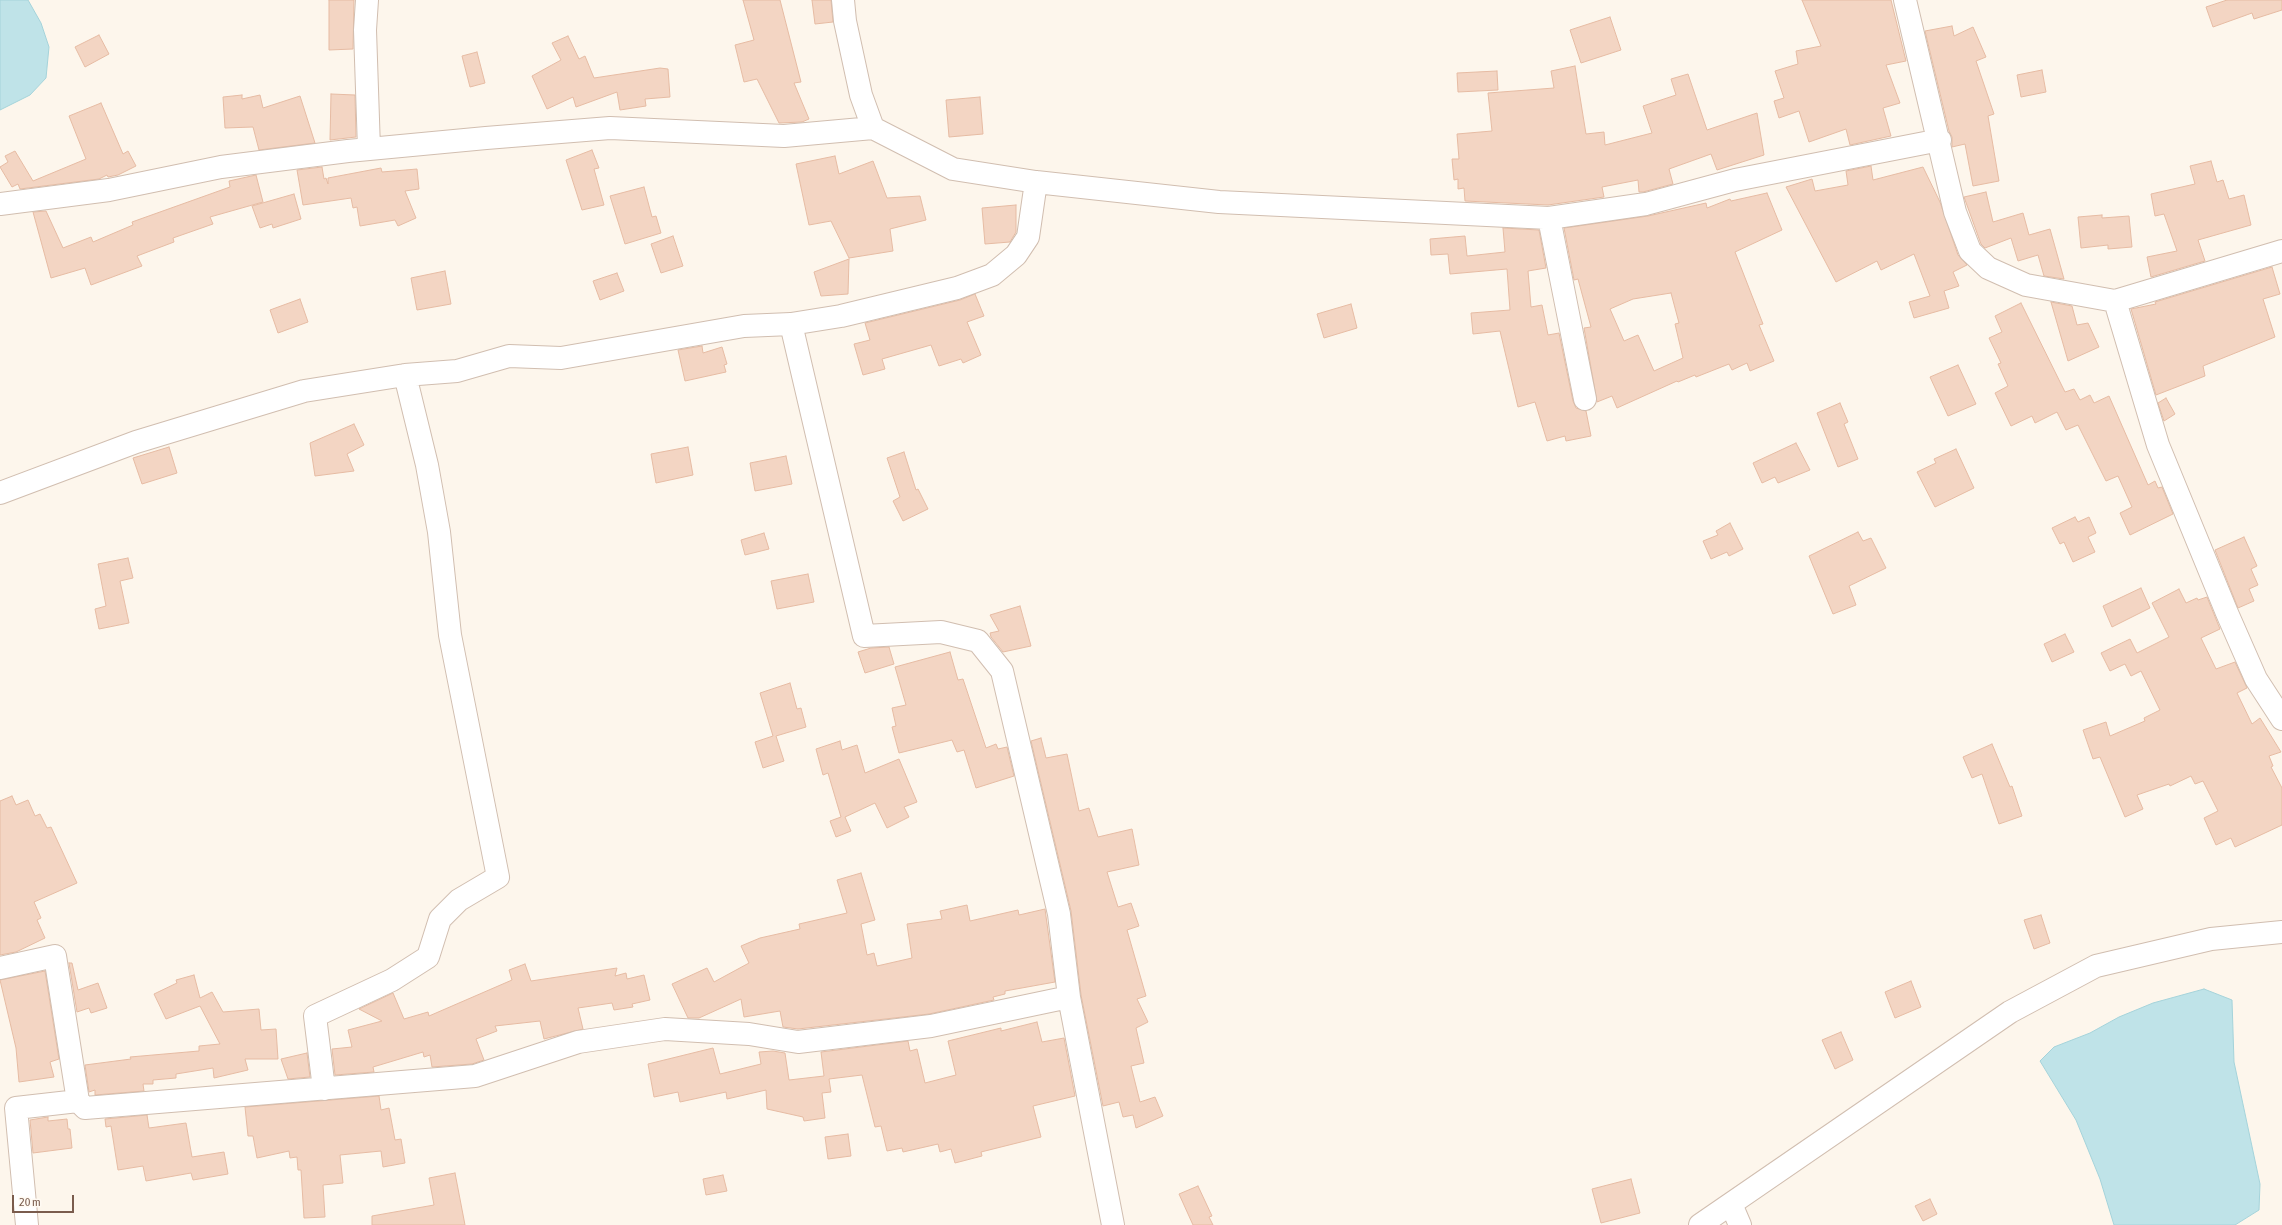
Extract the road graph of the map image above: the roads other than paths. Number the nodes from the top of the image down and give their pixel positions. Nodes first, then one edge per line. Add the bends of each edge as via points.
1 (368, 0) edge
2 (843, 0) edge
3 (1905, 0) edge
4 (873, 128) junction
5 (1940, 140) junction
6 (369, 149) junction
7 (1036, 182) junction
8 (0, 204) edge
9 (1549, 218) junction
10 (2282, 251) edge
11 (2115, 301) junction
12 (791, 324) junction
13 (406, 375) junction
14 (1585, 399) dead end
15 (0, 493) edge
16 (2282, 719) edge
17 (2282, 932) edge
18 (0, 968) edge
19 (1069, 997) junction
20 (324, 1090) junction
21 (78, 1101) junction
22 (1731, 1204) junction
23 (27, 1225) edge
24 (1113, 1225) edge
25 (1700, 1225) edge
26 (1740, 1225) edge

1 - 6 street via 365,30
2 - 4 street via 861,95
3 - 5 street
4 - 6 street via 784,136 610,128
4 - 7 street via 953,169
5 - 9 street via 1735,180 1646,204
5 - 11 street via 1955,212 1970,251 1988,268 2026,285
6 - 8 street via 221,167 109,190
7 - 9 street via 1219,202
7 - 12 street via 1028,237 1016,255 992,275 950,290 841,316
9 - 14 street
10 - 11 street
11 - 16 street via 2158,445 2253,672
12 - 13 street via 744,326 561,358 509,356 457,371
12 - 19 street via 864,636 941,632 978,641 1002,671 1059,914
13 - 15 street via 304,390 136,442
13 - 20 street via 427,465 439,532 450,634 478,763 498,877 460,900 440,919 428,958 392,980 315,1016
17 - 22 street via 2211,939 2096,966 2010,1012
18 - 21 street via 56,956
19 - 20 street via 931,1026 798,1042 749,1034 665,1029 578,1042 475,1076
19 - 24 street
20 - 21 street via 84,1108
21 - 23 street via 16,1108
22 - 25 street
22 - 26 street

